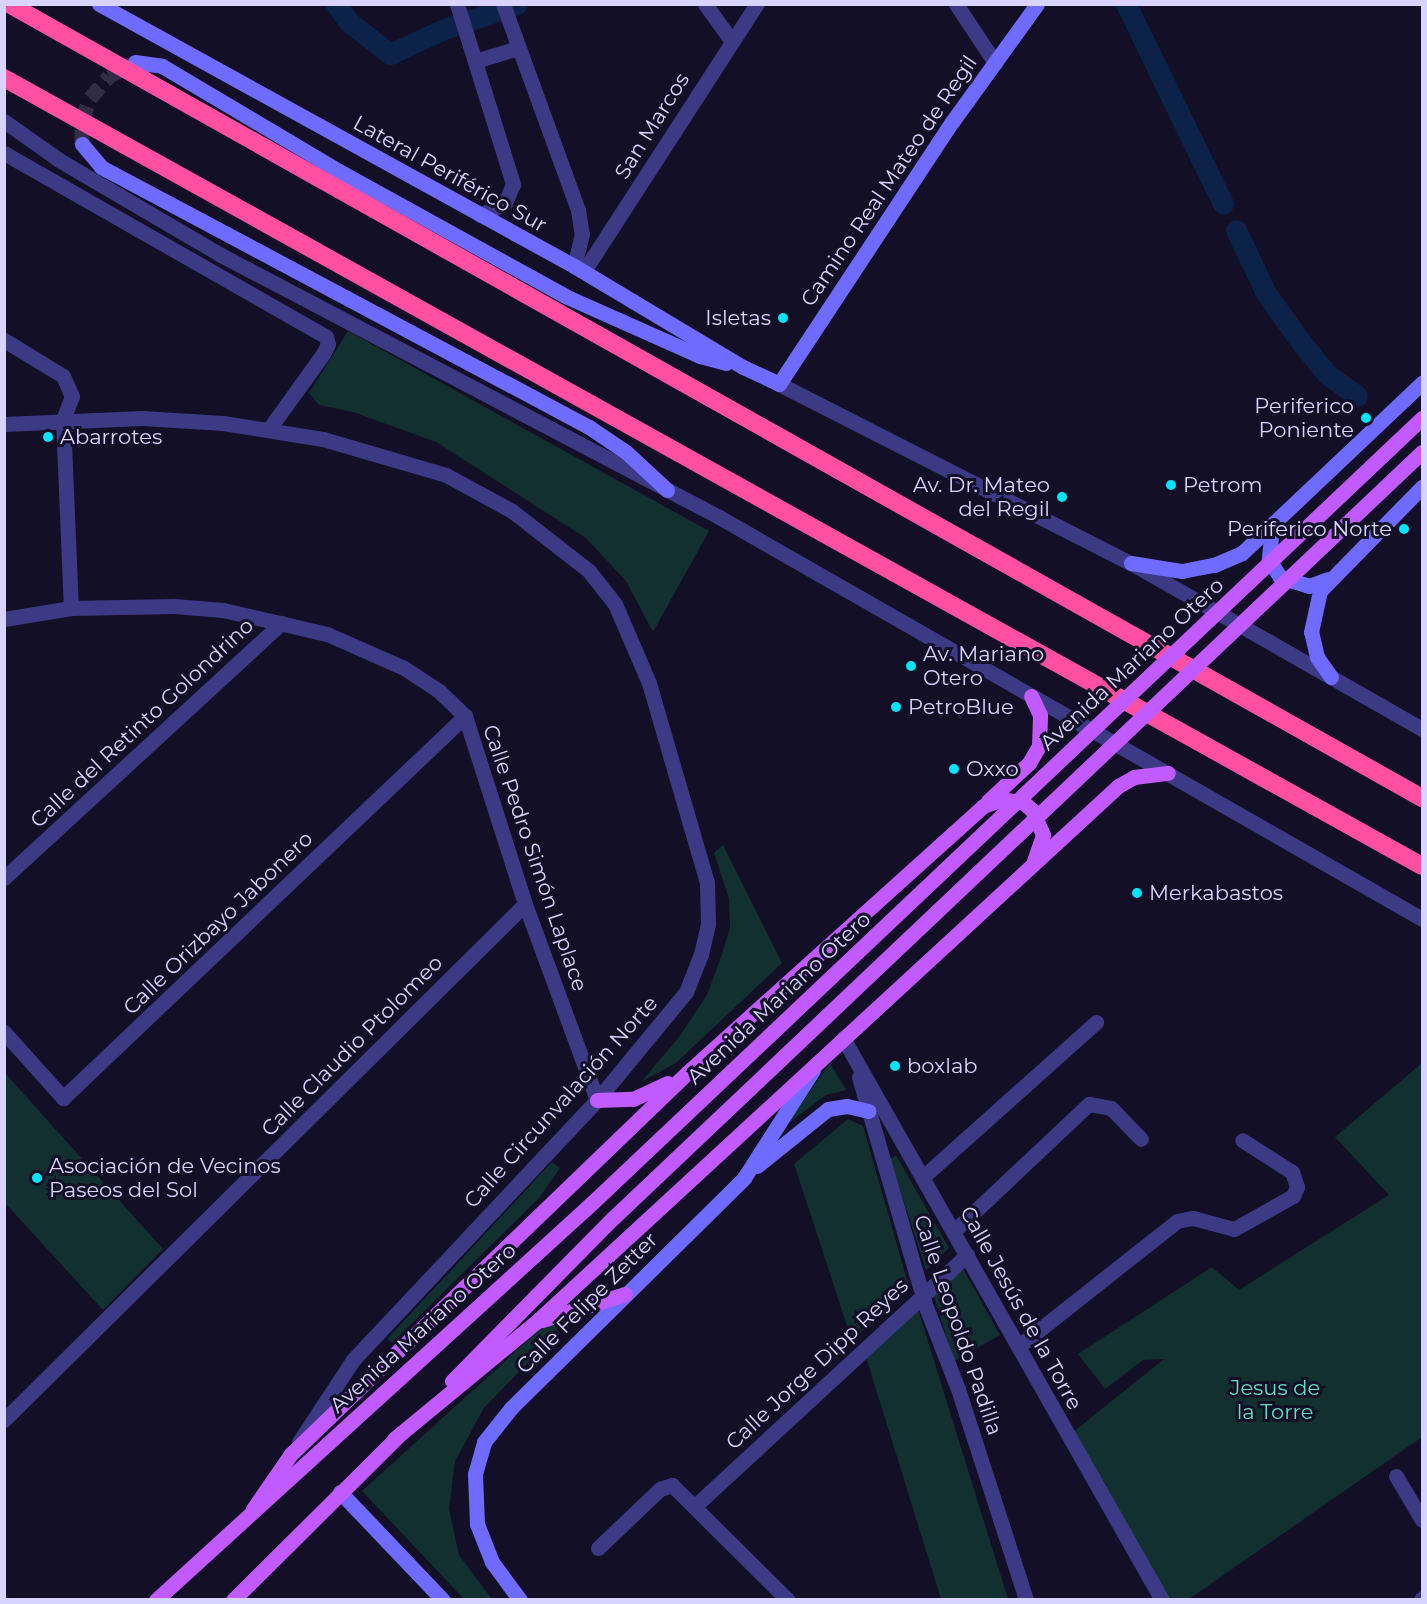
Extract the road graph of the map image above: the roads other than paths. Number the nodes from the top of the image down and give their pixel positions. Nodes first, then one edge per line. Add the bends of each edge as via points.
1 (9, 4) edge
2 (99, 4) edge
3 (457, 4) edge
4 (503, 4) edge
5 (705, 4) edge
6 (757, 4) edge
7 (956, 4) edge
8 (1037, 4) edge
9 (731, 40) junction
10 (516, 44) junction
11 (474, 58) junction
12 (135, 63) tunnel mouth
13 (995, 63) junction
14 (4, 78) edge
15 (4, 121) edge
16 (4, 131) edge
17 (82, 144) tunnel mouth
18 (4, 153) edge
19 (59, 160) junction
20 (480, 215) junction
21 (579, 268) junction
22 (4, 340) edge
23 (743, 367) junction
24 (1422, 383) edge
25 (779, 384) junction
26 (1422, 418) edge
27 (63, 419) junction
28 (4, 424) edge
29 (270, 429) junction
30 (1422, 452) edge
31 (1422, 487) edge
32 (667, 490) junction
33 (1272, 528) junction
34 (1131, 563) junction
35 (1328, 579) junction
36 (71, 608) junction
37 (4, 619) edge
38 (281, 623) junction
39 (1331, 677) junction
40 (1031, 696) junction
41 (465, 716) junction
42 (1422, 729) edge
43 (1168, 773) junction
44 (1422, 798) edge
45 (975, 813) junction
46 (1034, 861) junction
47 (1422, 866) edge
48 (4, 878) edge
49 (525, 904) junction
50 (1422, 919) edge
51 (1096, 1022) dead end
52 (4, 1032) edge
53 (843, 1038) junction
54 (821, 1057) junction
55 (856, 1061) junction
56 (689, 1071) junction
57 (597, 1100) junction
58 (868, 1112) junction
59 (1141, 1139) dead end
60 (1242, 1140) dead end
61 (924, 1176) junction
62 (744, 1178) junction
63 (954, 1230) junction
64 (967, 1255) junction
65 (625, 1294) junction
66 (923, 1295) junction
67 (536, 1322) junction
68 (1020, 1345) junction
69 (4, 1420) edge
70 (394, 1439) junction
71 (291, 1455) junction
72 (1396, 1476) dead end
73 (340, 1492) junction
74 (696, 1505) junction
75 (253, 1509) junction
76 (1422, 1520) edge
77 (598, 1548) dead end
78 (156, 1599) edge
79 (233, 1599) edge
80 (443, 1599) edge
81 (520, 1599) edge
82 (788, 1599) edge
83 (1026, 1599) edge
84 (1161, 1599) edge

1 - 44 highway
2 - 20 main road, Lateral Periférico Sur
3 - 11 street
4 - 10 street
5 - 9 street
6 - 9 street, San Marcos
7 - 13 street
8 - 13 main road, Camino Real Mateo de Regil
9 - 21 street, San Marcos
10 - 11 street
10 - 21 street via 578,210 582,240
11 - 20 street via 513,184 505,203
12 - 23 main road via 162,66 339,171 565,296 700,356
13 - 25 main road, Camino Real Mateo de Regil
14 - 47 highway
15 - 19 street
16 - 19 street
17 - 32 main road via 101,167 589,427 626,452
18 - 29 street via 326,337 328,344 323,354
19 - 32 street via 219,254
20 - 21 main road, Lateral Periférico Sur
21 - 23 main road, Lateral Periférico Sur
22 - 27 street via 63,376 72,396
23 - 25 main road, Lateral Periférico Sur
24 - 33 main road
25 - 34 street
26 - 75 main road, Avenida Mariano Otero, bridge via 594,1201
27 - 28 street, Calle Circunvalación Norte
27 - 29 street, Calle Circunvalación Norte via 151,418
27 - 36 street
29 - 57 street, Calle Circunvalación Norte via 404,460 480,491 589,572 606,589 628,629 650,683 707,883 708,924 686,992
30 - 70 main road, bridge via 613,1218
31 - 35 main road
32 - 40 street
33 - 34 main road via 1242,553 1214,565 1167,571
33 - 35 main road via 1267,548 1280,577 1309,586
34 - 39 street
35 - 39 main road via 1315,604 1311,632 1317,657
36 - 37 street, Calle Pedro Simón Laplace
36 - 38 street, Calle Pedro Simón Laplace via 174,606 223,610
38 - 41 street, Calle Pedro Simón Laplace via 327,634 404,668 439,691
38 - 48 street, Calle del Retinto Golondrino
39 - 42 street
40 - 43 street
40 - 45 main road via 1041,715 1039,746 1029,763
41 - 49 street, Calle Pedro Simón Laplace
41 - 52 street, Calle Orizbayo Jabonero via 63,1098
43 - 46 main road via 1127,780
43 - 50 street
45 - 46 main road via 1003,799 1024,803 1032,810 1043,835
45 - 56 main road
46 - 53 main road
49 - 57 street, Calle Pedro Simón Laplace
49 - 69 street, Calle Claudio Ptolomeo
51 - 61 street
53 - 54 main road
53 - 55 street, Calle Jesús de la Torre
54 - 62 main road, Calle Felipe Zetter
54 - 67 main road
55 - 58 street, Calle Leopoldo Padilla
55 - 61 street, Calle Jesús de la Torre
56 - 57 main road via 633,1099
56 - 71 main road
57 - 71 street, Calle Circunvalación Norte via 353,1359
58 - 62 main road via 847,1106 828,1109
58 - 66 street, Calle Leopoldo Padilla
59 - 63 street via 1111,1108 1089,1104
60 - 68 street via 1292,1172 1297,1187 1293,1196 1234,1229 1193,1218 1178,1221
61 - 63 street, Calle Jesús de la Torre
62 - 65 main road, Calle Felipe Zetter
63 - 64 street, Calle Jesús de la Torre
64 - 66 street, Calle Jorge Dipp Reyes
64 - 68 street, Calle Jesús de la Torre
65 - 67 main road
65 - 81 main road, Calle Felipe Zetter via 494,1425 481,1450 474,1491 477,1524 492,1562
66 - 74 street, Calle Jorge Dipp Reyes
66 - 83 street, Calle Leopoldo Padilla
67 - 70 main road
68 - 84 street, Calle Jesús de la Torre via 1099,1494
70 - 73 main road
71 - 75 main road
72 - 76 street
73 - 79 main road
73 - 80 main road
74 - 77 street via 668,1484
74 - 82 street
75 - 78 main road, Avenida Mariano Otero

